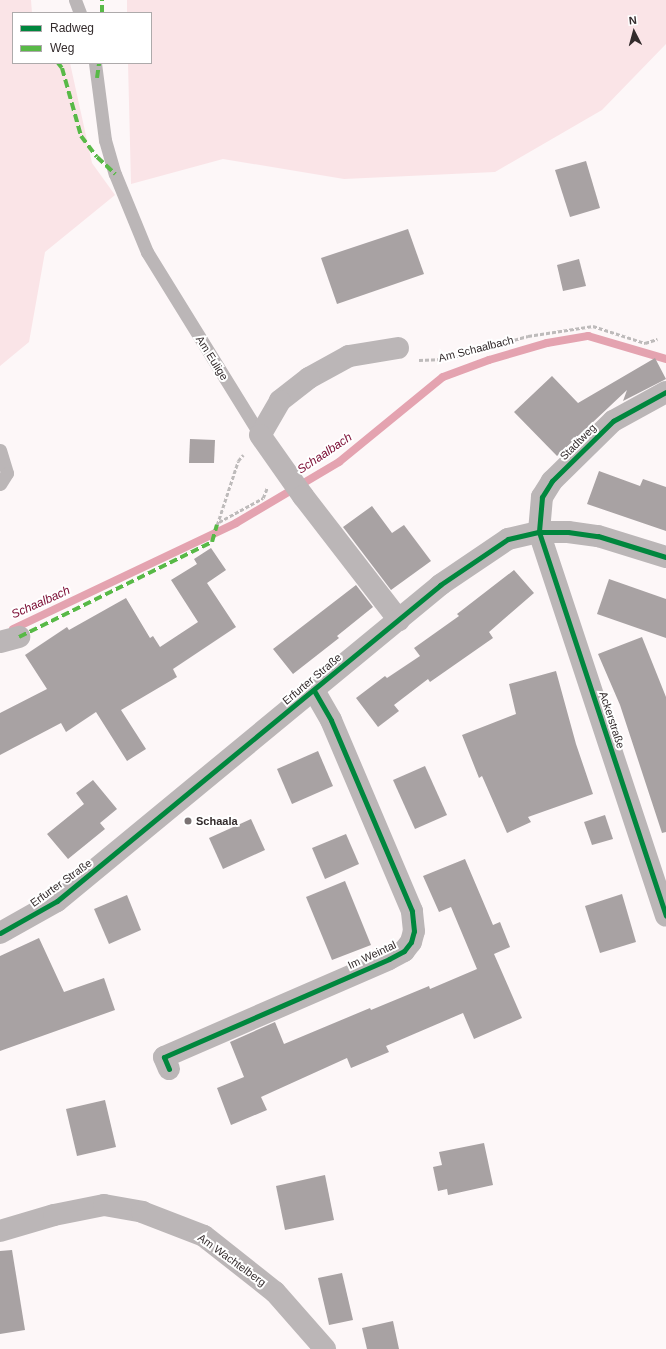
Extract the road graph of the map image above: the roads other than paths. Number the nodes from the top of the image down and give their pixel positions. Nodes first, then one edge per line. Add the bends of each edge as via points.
1 (75, 0) edge
2 (80, 12) edge
3 (95, 64) edge
4 (398, 348) road end
5 (666, 392) edge
6 (260, 435) junction
7 (0, 450) edge
8 (0, 484) edge
9 (539, 532) junction
10 (666, 557) edge
11 (398, 620) junction
12 (314, 690) junction
13 (666, 915) edge
14 (0, 934) edge
15 (168, 1069) dead end
16 (0, 1231) edge
17 (324, 1349) edge

1 - 2 lane
3 - 6 lane, Am Eulige via 105,140 115,174 147,252
4 - 6 street via 349,356 309,378 280,401
5 - 9 street, Stadtweg via 613,421 552,481 542,496
6 - 11 street, Am Eulige via 303,496
7 - 8 lane via 7,473
9 - 10 street, Erfurter Straße via 598,536
9 - 11 street, Erfurter Straße via 508,539 452,575
9 - 13 street, Ackerstraße
11 - 12 street, Erfurter Straße
12 - 14 street, Erfurter Straße via 57,901
12 - 15 street, Im Weintal via 331,720 412,911 414,931 411,942 404,951 389,959 164,1057
16 - 17 street, Am Wachtelberg via 54,1215 104,1205 142,1212 204,1236 275,1292

